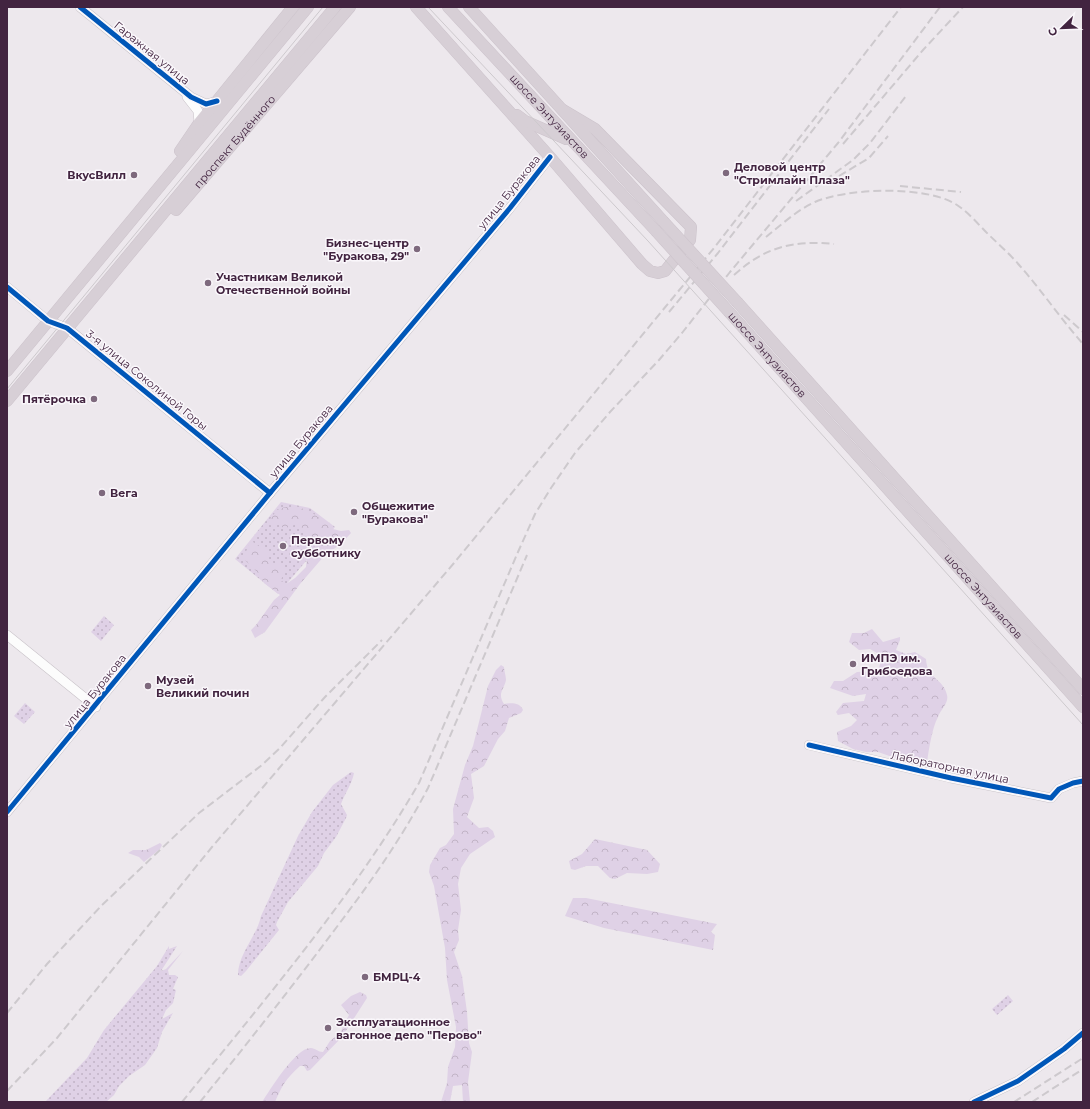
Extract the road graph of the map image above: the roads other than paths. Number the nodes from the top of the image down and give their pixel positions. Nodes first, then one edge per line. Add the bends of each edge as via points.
1 (80, 7) edge
2 (293, 7) edge
3 (308, 7) edge
4 (335, 7) edge
5 (416, 7) edge
6 (448, 7) edge
7 (469, 7) edge
8 (348, 8) edge
9 (182, 91) junction
10 (217, 101) junction
11 (506, 108) junction
12 (563, 110) junction
13 (199, 123) junction
14 (192, 140) junction
15 (580, 149) junction
16 (550, 157) junction
17 (115, 272) junction
18 (7, 287) edge
19 (48, 321) junction
20 (67, 328) junction
21 (7, 370) edge
22 (7, 401) edge
23 (270, 494) junction
24 (7, 635) edge
25 (1083, 689) edge
26 (96, 706) junction
27 (1083, 707) edge
28 (809, 745) dead end
29 (1083, 781) edge
30 (7, 812) edge
31 (1083, 1033) edge
32 (974, 1102) edge

1 - 9 street, Гаражная улица
2 - 10 main road
3 - 14 main road
4 - 17 main road, проспект Будённого
5 - 11 main road
6 - 15 main road, шоссе Энтузиастов
7 - 12 main road, шоссе Энтузиастов
8 - 17 main road, проспект Будённого via 198,185
9 - 10 street, Гаражная улица via 201,103
9 - 13 street, Гаражная улица via 196,109 200,118
10 - 13 main road
11 - 15 main road via 525,121 562,135
11 - 16 main road
12 - 16 main road via 590,125 615,148 691,227 690,240 665,271 650,271
12 - 25 main road, шоссе Энтузиастов, bridge
13 - 14 main road
14 - 19 main road via 162,183
15 - 27 main road, шоссе Энтузиастов, bridge
16 - 23 street, улица Буракова
17 - 20 main road, проспект Будённого
18 - 19 street, 3-я улица Соколиной Горы
19 - 20 street, 3-я улица Соколиной Горы
19 - 21 main road
20 - 22 main road, проспект Будённого
20 - 23 street, 3-я улица Соколиной Горы
23 - 26 street, улица Буракова
24 - 26 street
26 - 30 street, улица Буракова
28 - 29 street, Лабораторная улица via 1051,798 1059,789
31 - 32 street via 1018,1081

